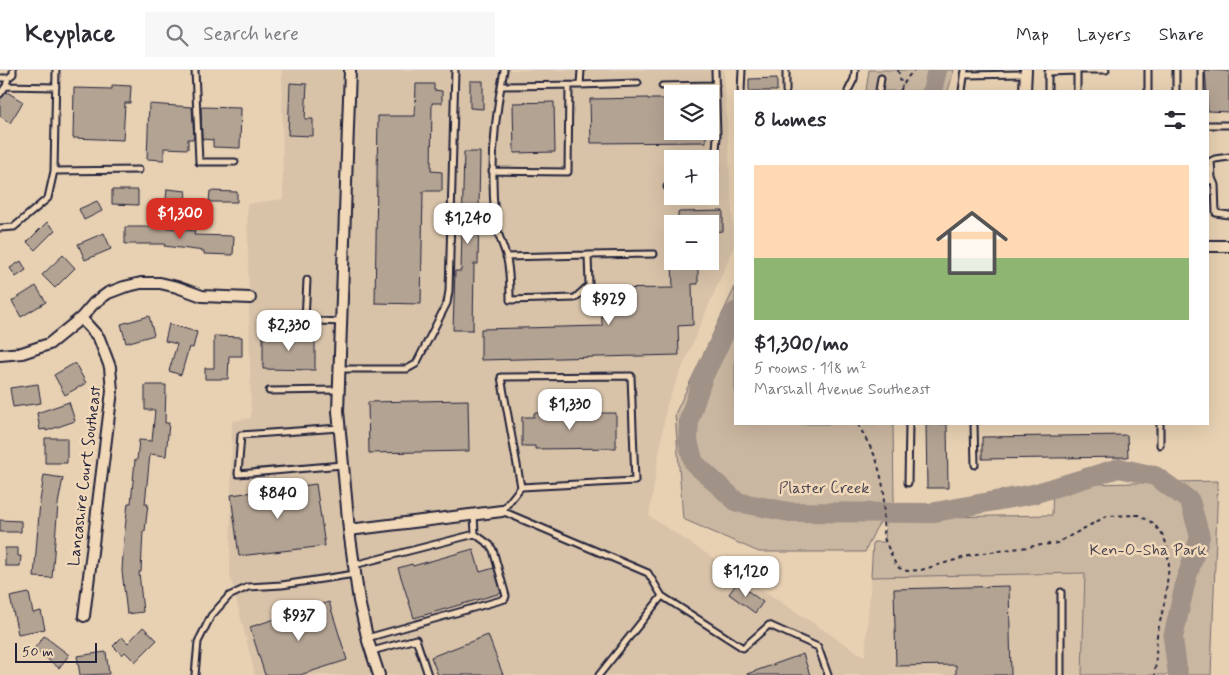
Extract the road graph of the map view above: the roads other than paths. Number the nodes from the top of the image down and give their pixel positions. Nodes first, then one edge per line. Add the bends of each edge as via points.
1 (13, 70) edge
2 (56, 70) edge
3 (195, 70) edge
4 (350, 70) edge
5 (455, 70) edge
6 (504, 70) edge
7 (580, 70) edge
8 (715, 70) edge
9 (742, 70) edge
10 (786, 70) edge
11 (855, 70) edge
12 (1077, 70) edge
13 (1106, 70) edge
14 (1148, 70) edge
15 (1176, 70) edge
16 (1201, 70) edge
17 (1026, 72) edge
18 (964, 73) edge
19 (0, 78) edge
20 (8, 78) junction
21 (881, 78) dead end
22 (638, 83) dead end
23 (716, 85) edge
24 (6, 86) junction
25 (501, 86) junction
26 (570, 86) junction
27 (580, 86) junction
28 (56, 87) junction
29 (741, 90) edge
30 (786, 90) edge
31 (848, 90) edge
32 (879, 90) edge
33 (962, 90) edge
34 (1025, 90) edge
35 (1048, 90) edge
36 (1077, 90) edge
37 (1148, 90) edge
38 (1176, 90) edge
39 (1201, 90) edge
40 (0, 94) edge
41 (1209, 124) edge
42 (1229, 125) edge
43 (1229, 157) edge
44 (235, 162) dead end
45 (139, 170) dead end
46 (54, 171) junction
47 (492, 171) junction
48 (1210, 180) edge
49 (1229, 214) edge
50 (0, 228) edge
51 (1209, 246) edge
52 (1229, 246) edge
53 (588, 254) junction
54 (654, 254) dead end
55 (506, 257) junction
56 (307, 280) dead end
57 (250, 298) dead end
58 (81, 318) junction
59 (276, 318) dead end
60 (305, 320) junction
61 (341, 322) junction
62 (0, 356) edge
63 (340, 368) junction
64 (268, 390) dead end
65 (339, 390) junction
66 (909, 425) edge
67 (974, 425) edge
68 (1160, 425) edge
69 (339, 428) junction
70 (1160, 444) dead end
71 (342, 465) junction
72 (975, 466) dead end
73 (908, 484) dead end
74 (521, 487) junction
75 (502, 512) junction
76 (474, 515) junction
77 (348, 530) junction
78 (475, 534) junction
79 (354, 569) junction
80 (1061, 592) dead end
81 (662, 596) junction
82 (84, 616) dead end
83 (367, 638) junction
84 (372, 651) junction
85 (195, 675) edge
86 (379, 675) edge
87 (428, 675) edge
88 (599, 675) edge
89 (828, 675) edge
90 (1061, 675) edge

1 - 20 lane
2 - 28 lane
3 - 44 lane via 199,162
4 - 61 street
5 - 63 lane via 447,303 416,364 408,369
6 - 25 lane
7 - 27 lane
8 - 23 lane
9 - 29 lane
10 - 30 lane
11 - 31 lane
12 - 13 lane
12 - 35 lane via 1048,72
12 - 36 lane
14 - 37 lane
15 - 38 lane
16 - 39 lane
17 - 18 lane
17 - 34 street
18 - 33 lane
19 - 20 lane
20 - 24 lane
21 - 32 lane
22 - 27 lane
24 - 28 lane
24 - 40 lane
25 - 26 lane
25 - 47 lane via 496,109
26 - 27 lane
26 - 47 lane via 568,172
28 - 46 lane
41 - 42 lane
43 - 48 lane via 1211,161
45 - 46 lane
46 - 50 lane via 48,198 14,228
47 - 55 lane via 495,221
48 - 49 lane via 1215,184 1216,213
51 - 52 street
53 - 54 lane
53 - 55 lane
53 - 55 lane via 589,285 575,298 510,300
56 - 60 lane
57 - 58 street via 202,296 160,283 141,283 108,293
58 - 62 street via 49,344
58 - 82 street, Lancashire Court Southeast via 100,338 110,366 112,391
59 - 60 lane
60 - 61 lane
61 - 63 street
63 - 65 street
64 - 65 lane
65 - 69 street
66 - 73 lane
67 - 72 lane
68 - 70 lane
69 - 71 street
69 - 71 lane via 241,436 238,474
71 - 77 street
74 - 74 lane via 501,377 631,376 635,481
74 - 75 lane
75 - 76 street
75 - 81 lane via 648,573
76 - 77 street
76 - 78 lane
77 - 79 street
78 - 79 lane
78 - 83 lane via 493,550 505,599
79 - 83 street
79 - 85 lane via 282,585 248,588 229,596 211,616 198,642
80 - 90 lane
81 - 88 lane
81 - 89 lane via 743,648 769,625 818,647
83 - 84 street
84 - 86 street
84 - 87 lane via 416,639

